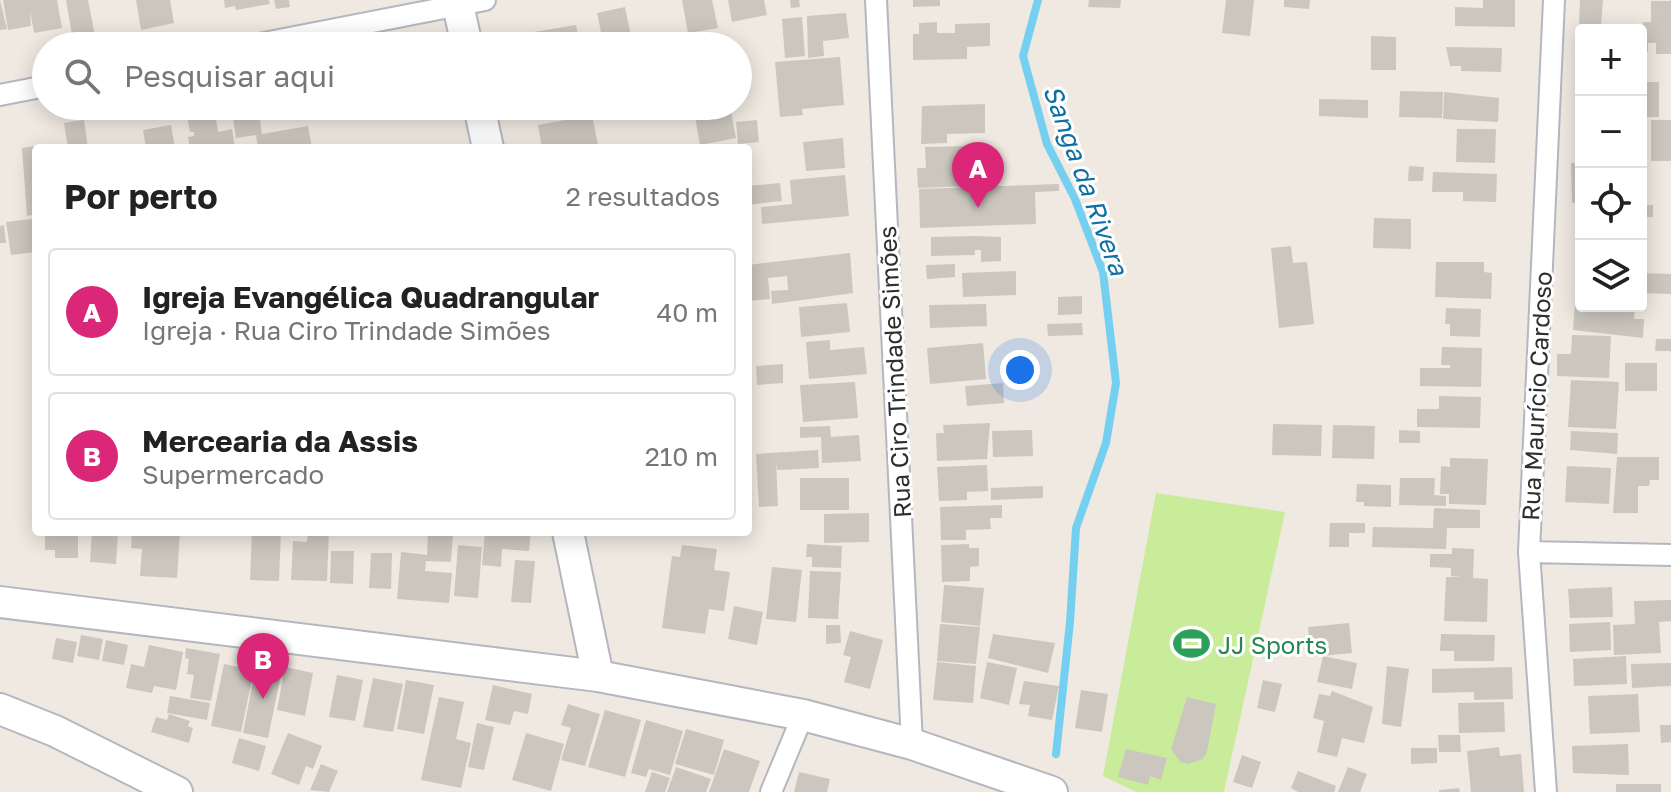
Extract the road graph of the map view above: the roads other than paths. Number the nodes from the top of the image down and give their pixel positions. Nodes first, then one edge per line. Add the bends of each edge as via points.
1 (876, 0) edge
2 (1554, 0) edge
3 (467, 2) edge
4 (318, 32) edge
5 (467, 32) edge
6 (32, 89) edge
7 (0, 95) edge
8 (482, 120) edge
9 (487, 144) edge
10 (569, 536) edge
11 (1529, 552) junction
12 (1671, 555) edge
13 (0, 602) edge
14 (598, 676) junction
15 (0, 709) edge
16 (803, 715) junction
17 (912, 744) junction
18 (177, 792) edge
19 (771, 792) edge
20 (1052, 792) edge
21 (1546, 792) edge

1 - 17 street, Rua Ciro Trindade Simões
2 - 11 street, Rua Maurício Cardoso
3 - 4 street
3 - 5 street
6 - 7 street
8 - 9 street
10 - 14 street
11 - 12 street
11 - 21 street, Rua Maurício Cardoso
13 - 14 street
14 - 16 street
15 - 18 street
16 - 17 street
16 - 19 street
17 - 20 street

